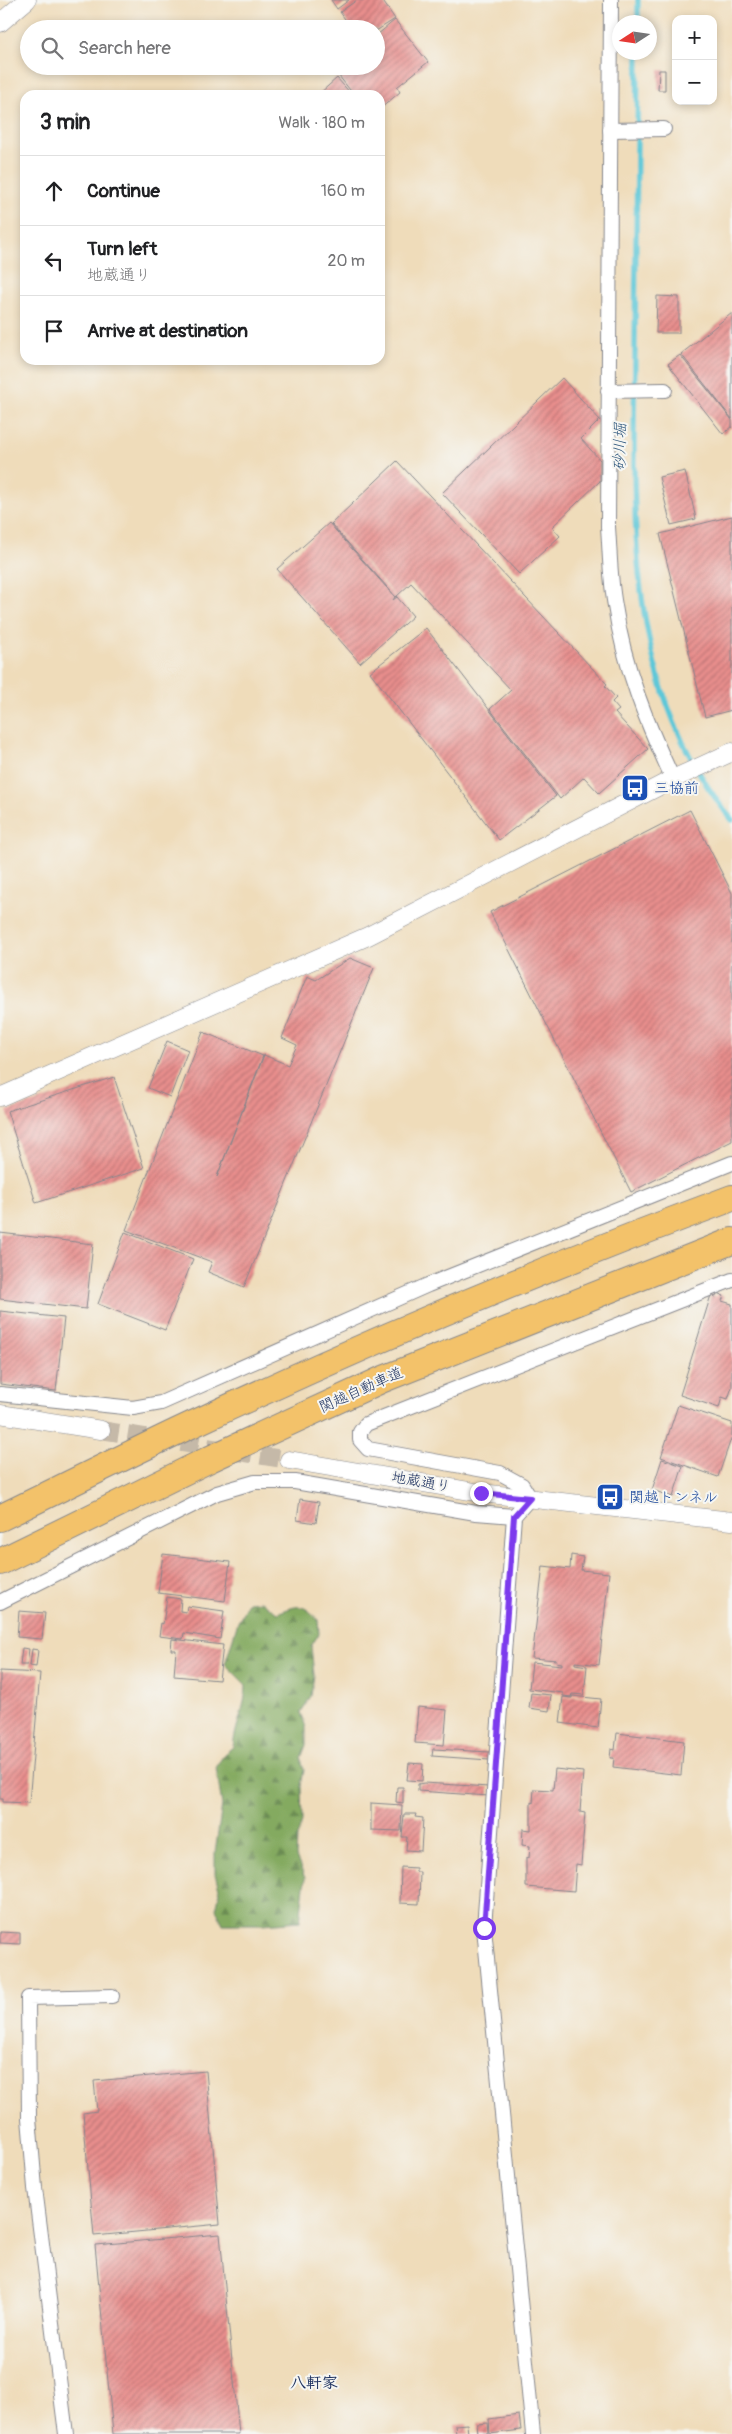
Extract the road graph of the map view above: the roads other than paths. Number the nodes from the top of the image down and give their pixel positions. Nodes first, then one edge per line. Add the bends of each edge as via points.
1 (27, 0) edge
2 (611, 0) edge
3 (0, 23) edge
4 (659, 129) dead end
5 (613, 130) junction
6 (660, 390) dead end
7 (612, 391) junction
8 (725, 755) edge
9 (676, 778) junction
10 (0, 1097) edge
11 (732, 1163) edge
12 (732, 1196) edge
13 (732, 1241) edge
14 (732, 1280) edge
15 (0, 1394) edge
16 (0, 1414) edge
17 (101, 1430) tunnel mouth
18 (289, 1460) tunnel mouth
19 (530, 1498) junction
20 (514, 1516) junction
21 (0, 1518) edge
22 (732, 1521) edge
23 (0, 1562) edge
24 (0, 1602) edge
25 (112, 1996) dead end
26 (66, 2434) edge
27 (533, 2434) edge

1 - 3 street
2 - 5 street
4 - 5 street
5 - 7 street
6 - 7 street
7 - 9 street via 608,526 614,606 646,722
8 - 9 street
9 - 10 street via 368,936
11 - 15 street via 428,1285 161,1403 133,1408
12 - 21 highway via 368,1345
13 - 23 highway, 関越自動車道 via 381,1380
14 - 19 street via 366,1424 360,1432 360,1440 368,1449 500,1473 522,1485
16 - 17 street
18 - 19 street, 地蔵通り via 481,1493
19 - 20 street
19 - 22 street, 地蔵通り
20 - 24 street via 295,1482 255,1482 217,1493
20 - 27 street via 484,1928
25 - 26 street via 28,1998 29,2118 34,2178

